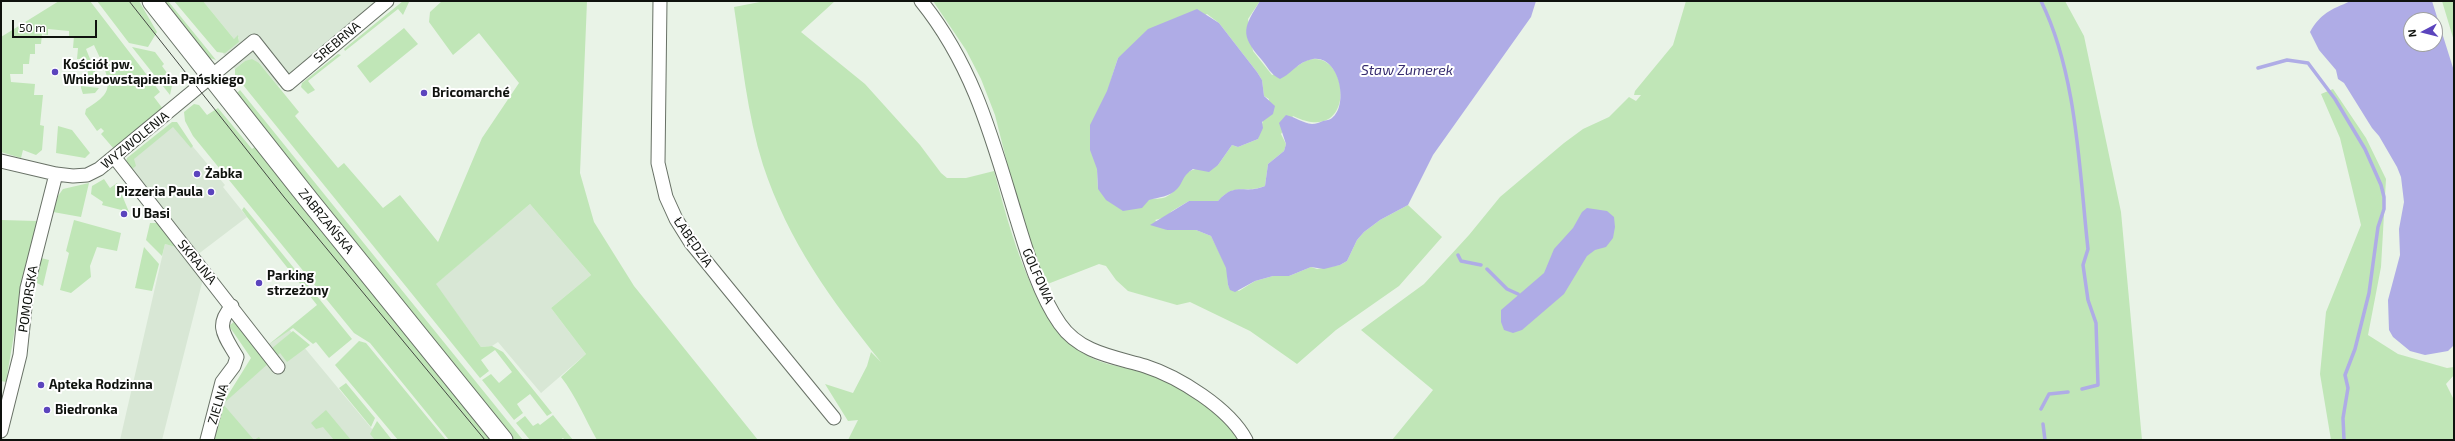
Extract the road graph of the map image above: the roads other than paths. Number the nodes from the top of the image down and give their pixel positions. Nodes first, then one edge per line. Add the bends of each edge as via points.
1 (152, 1) edge
2 (387, 1) edge
3 (660, 1) edge
4 (921, 1) edge
5 (211, 77) junction
6 (288, 84) joint
7 (115, 158) junction
8 (1, 161) edge
9 (56, 174) junction
10 (232, 306) junction
11 (278, 367) dead end
12 (834, 418) dead end
13 (2, 427) edge
14 (208, 440) edge
15 (503, 440) edge
16 (1246, 440) edge

1 - 5 main road, ZABRZAŃSKA
2 - 6 street, SREBRNA
3 - 12 street, ŁABĘDZIA via 658,163 666,197 691,244
4 - 16 street, GOLFOWA via 954,47 974,87 985,114 1030,265 1060,325 1079,342 1101,355 1146,367 1190,387 1225,415
5 - 6 street, WYZWOLENIA via 254,41
5 - 7 street, WYZWOLENIA
5 - 15 main road, ZABRZAŃSKA
7 - 9 street, WYZWOLENIA via 87,175
7 - 10 street, SKRAJNA
8 - 9 street, WYZWOLENIA
9 - 13 street, POMORSKA via 27,288 20,355
10 - 11 street, SKRAJNA
10 - 14 street, ZIELNA via 221,323 223,333 237,357 234,366 222,382

